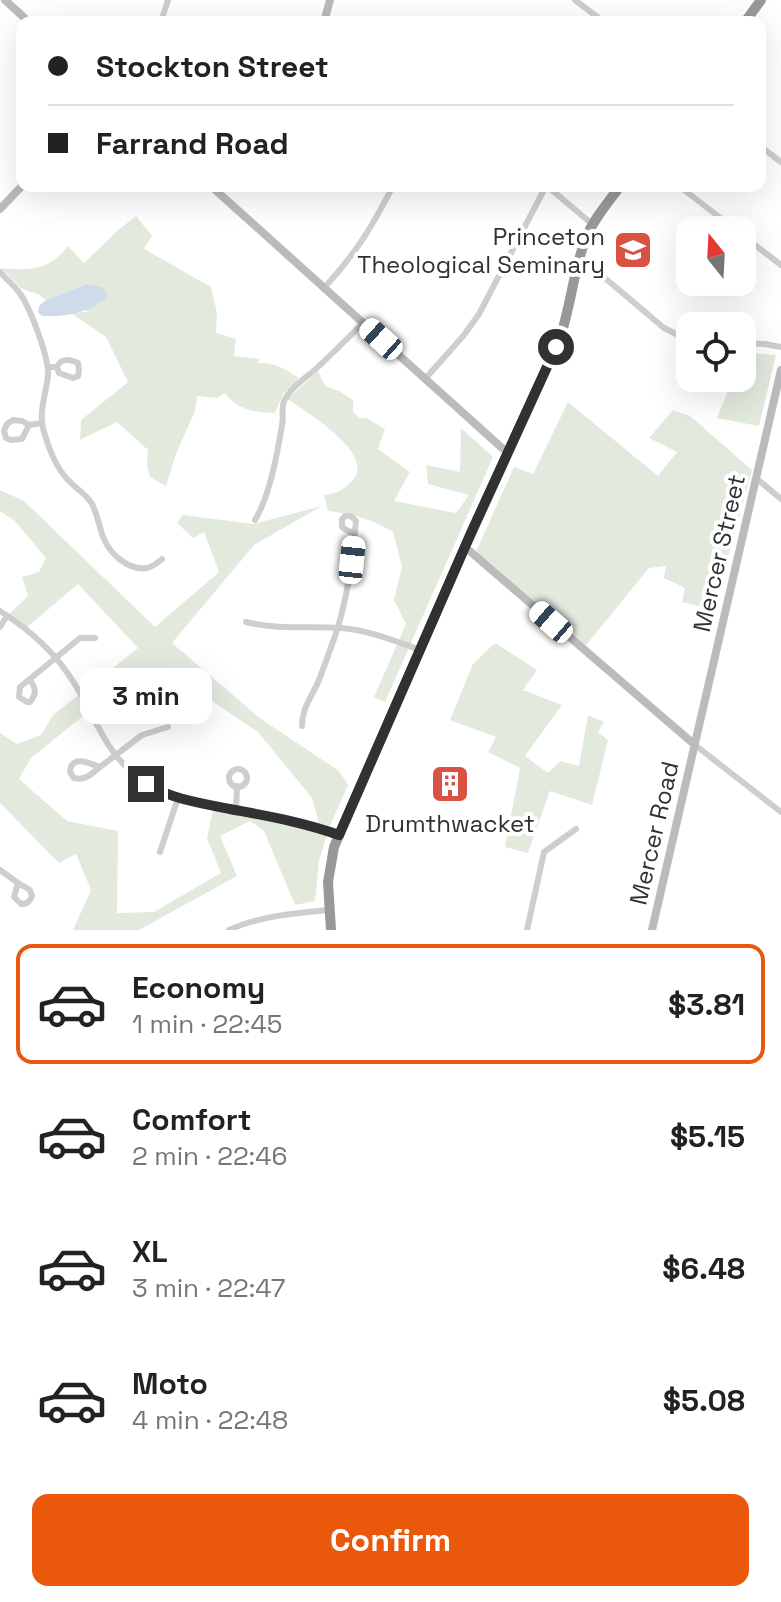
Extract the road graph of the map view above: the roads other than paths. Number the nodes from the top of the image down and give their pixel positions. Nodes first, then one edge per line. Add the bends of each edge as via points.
1 (575, 0) edge
2 (3, 1) edge
3 (22, 16) edge
4 (596, 16) edge
5 (16, 192) edge
6 (219, 192) edge
7 (390, 192) edge
8 (543, 192) edge
9 (553, 192) edge
10 (616, 192) edge
11 (687, 192) edge
12 (0, 209) edge
13 (718, 216) edge
14 (592, 224) junction
15 (756, 246) edge
16 (580, 257) junction
17 (781, 265) edge
18 (0, 272) edge
19 (325, 287) junction
20 (363, 323) junction
21 (676, 335) edge
22 (756, 344) edge
23 (781, 347) edge
24 (48, 367) junction
25 (57, 367) dead end
26 (781, 370) edge
27 (425, 379) junction
28 (42, 423) junction
29 (29, 425) dead end
30 (509, 452) junction
31 (756, 478) junction
32 (781, 499) edge
33 (255, 520) dead end
34 (355, 533) dead end
35 (465, 547) junction
36 (162, 559) dead end
37 (3, 613) edge
38 (246, 622) dead end
39 (0, 627) edge
40 (338, 628) junction
41 (95, 638) dead end
42 (420, 650) junction
43 (56, 658) junction
44 (30, 680) dead end
45 (302, 726) dead end
46 (168, 727) dead end
47 (695, 745) junction
48 (115, 756) junction
49 (100, 767) dead end
50 (237, 786) dead end
51 (178, 798) junction
52 (236, 810) junction
53 (781, 812) edge
54 (576, 829) dead end
55 (339, 835) junction
56 (160, 852) dead end
57 (0, 870) edge
58 (18, 883) dead end
59 (329, 910) junction
60 (272, 918) junction
61 (229, 930) edge
62 (274, 930) edge
63 (331, 930) edge
64 (527, 930) edge
65 (652, 930) edge

1 - 4 street
2 - 3 street
5 - 12 street
6 - 19 street
7 - 19 street via 366,238
8 - 27 street via 479,314
9 - 14 street
10 - 14 highway
11 - 13 street
14 - 16 highway
15 - 17 street
16 - 21 street
16 - 30 highway via 564,327
18 - 24 street via 26,304
19 - 20 street
20 - 27 street
20 - 33 street via 284,401 267,491
22 - 23 street
24 - 25 street
24 - 28 street
26 - 31 street, Mercer Street
27 - 30 street
28 - 29 street
28 - 36 street via 58,468 94,507 110,550 143,569
30 - 35 highway
31 - 32 street
31 - 47 street, Mercer Street
34 - 40 street
35 - 42 highway
35 - 47 street
37 - 39 street
37 - 43 street
38 - 40 street
40 - 42 street
40 - 45 street via 302,713
41 - 43 street via 80,638
42 - 55 highway
43 - 44 street
43 - 48 street
46 - 48 street via 142,735
47 - 53 street
47 - 65 street, Mercer Road
48 - 49 street
48 - 51 street via 146,784
50 - 52 street
51 - 52 street
51 - 56 street
52 - 55 street
54 - 64 street via 542,856
55 - 59 highway via 329,870
57 - 58 street
59 - 60 street
59 - 63 highway
60 - 61 street
60 - 62 street

